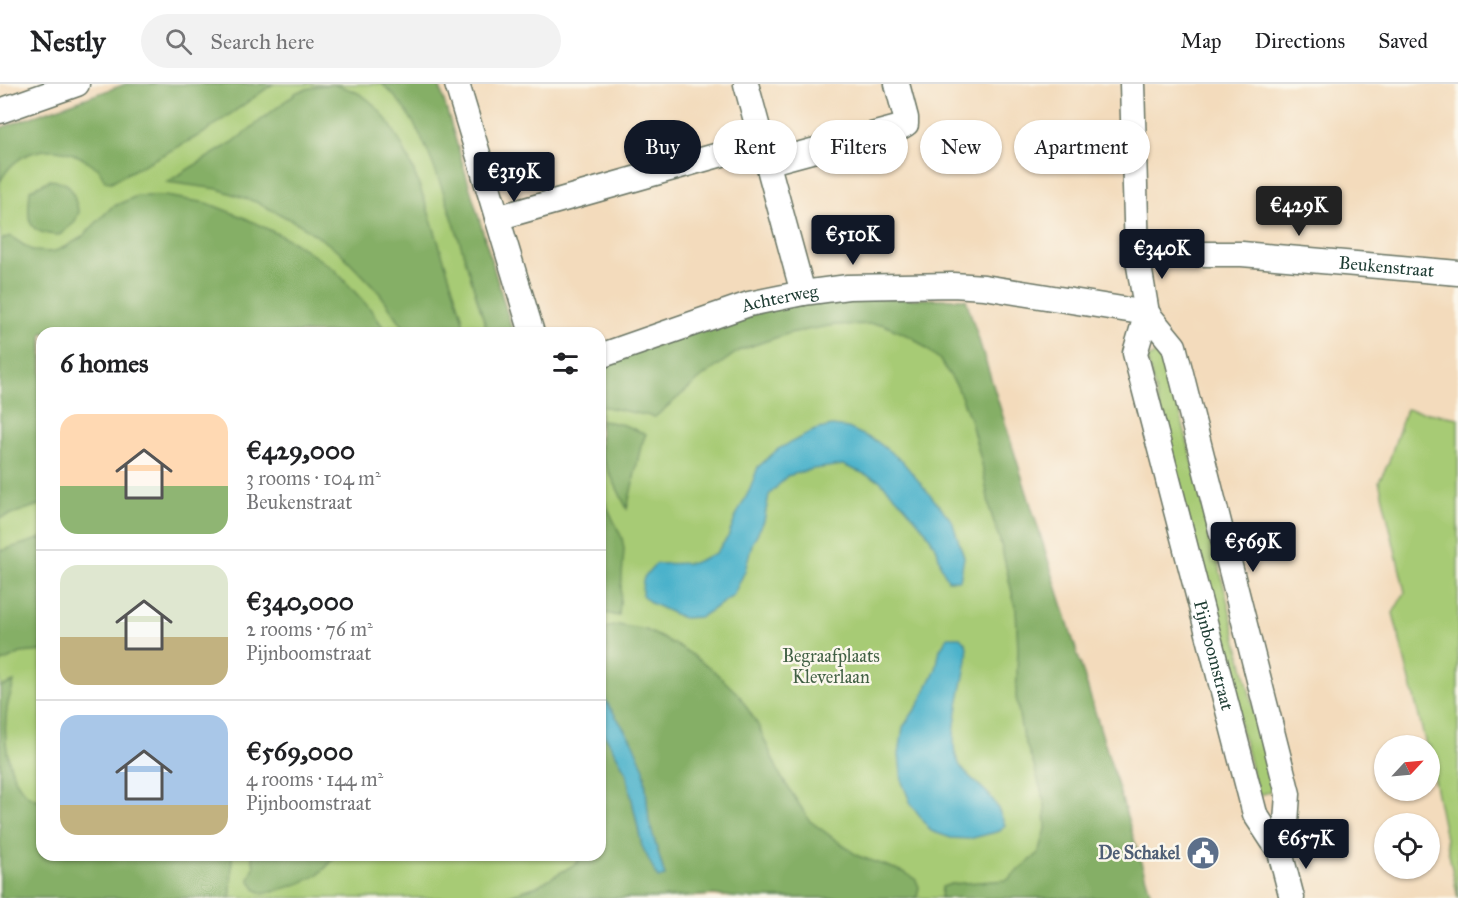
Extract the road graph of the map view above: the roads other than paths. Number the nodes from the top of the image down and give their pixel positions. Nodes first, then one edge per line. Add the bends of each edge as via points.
1 (77, 84) edge
2 (457, 84) edge
3 (746, 84) edge
4 (897, 84) edge
5 (1132, 84) edge
6 (0, 111) edge
7 (755, 120) edge
8 (797, 147) edge
9 (713, 165) edge
10 (770, 174) edge
11 (497, 218) junction
12 (1137, 254) junction
13 (1458, 273) edge
14 (803, 293) junction
15 (1147, 314) junction
16 (530, 327) edge
17 (606, 354) edge
18 (1280, 852) junction
19 (1292, 898) edge

1 - 6 street
2 - 11 street
3 - 7 street
4 - 8 street via 906,124
5 - 12 street, Pijnboomstraat
9 - 11 street
10 - 14 street
11 - 16 street
12 - 13 street, Beukenstraat via 1242,254
12 - 15 street, Pijnboomstraat
14 - 15 street, Achterweg via 848,287 953,285
14 - 17 street, Achterweg via 749,304
15 - 18 street, Pijnboomstraat via 1136,353 1255,814
15 - 18 street, Pijnboomstraat via 1174,346 1288,794
18 - 19 street, Pijnboomstraat

